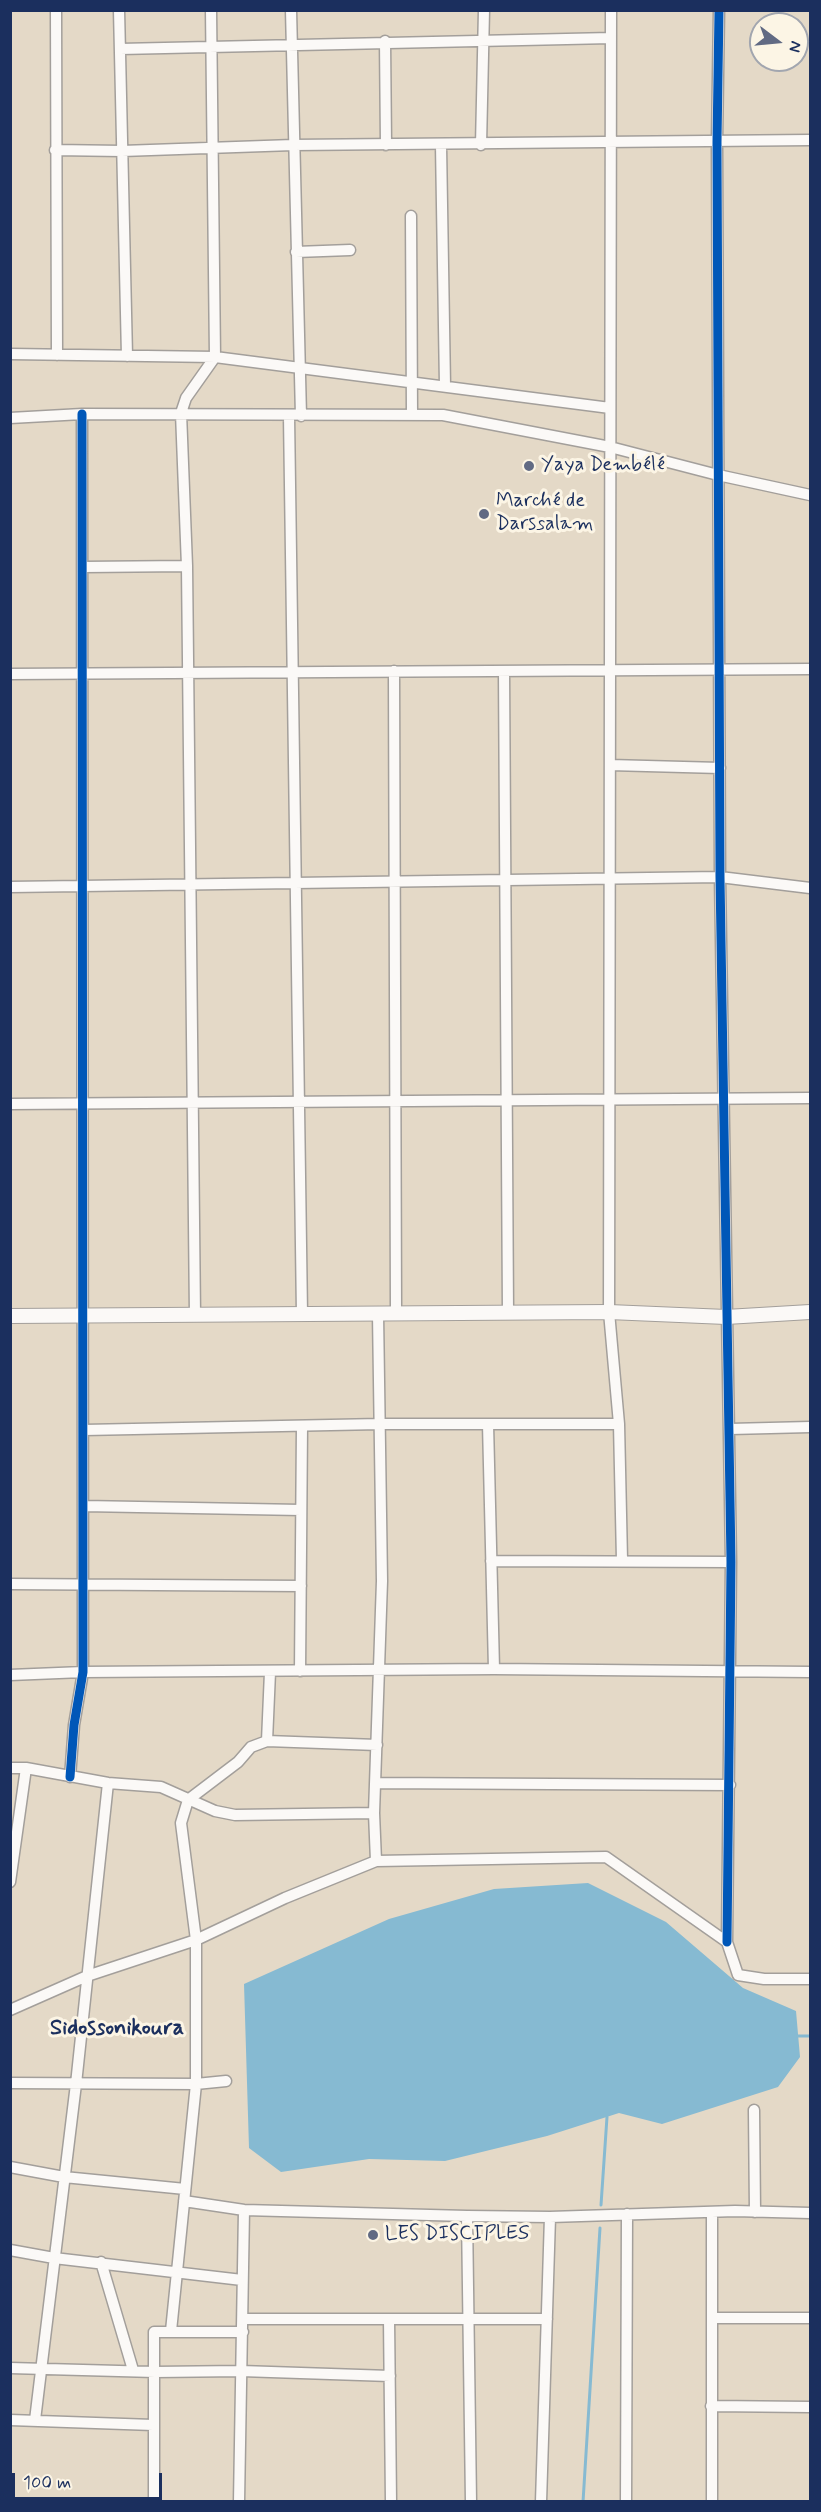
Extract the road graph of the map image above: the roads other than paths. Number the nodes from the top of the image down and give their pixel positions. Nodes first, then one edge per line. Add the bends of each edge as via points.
1 (56, 10) edge
2 (119, 10) edge
3 (211, 10) edge
4 (291, 10) edge
5 (484, 10) edge
6 (610, 10) edge
7 (719, 10) edge
8 (611, 38) junction
9 (483, 40) junction
10 (385, 41) junction
11 (292, 44) junction
12 (212, 45) junction
13 (120, 49) junction
14 (810, 140) edge
15 (717, 142) junction
16 (610, 143) junction
17 (386, 145) junction
18 (441, 145) junction
19 (481, 145) junction
20 (293, 146) junction
21 (214, 148) junction
22 (55, 150) junction
23 (122, 151) junction
24 (411, 216) dead end
25 (350, 250) dead end
26 (296, 252) junction
27 (10, 354) edge
28 (57, 355) junction
29 (127, 356) junction
30 (214, 357) junction
31 (300, 368) junction
32 (412, 382) junction
33 (445, 386) junction
34 (610, 408) junction
35 (180, 413) junction
36 (82, 414) junction
37 (412, 415) junction
38 (295, 416) junction
39 (10, 418) edge
40 (610, 447) junction
41 (718, 475) junction
42 (810, 495) edge
43 (187, 566) junction
44 (84, 567) junction
45 (810, 669) edge
46 (504, 670) junction
47 (610, 670) junction
48 (394, 671) junction
49 (719, 671) junction
50 (189, 672) junction
51 (293, 672) junction
52 (83, 673) junction
53 (10, 674) edge
54 (610, 765) junction
55 (720, 768) junction
56 (720, 877) junction
57 (609, 878) junction
58 (505, 880) junction
59 (394, 882) junction
60 (296, 883) junction
61 (190, 885) junction
62 (81, 886) junction
63 (10, 887) edge
64 (810, 888) edge
65 (810, 1098) edge
66 (507, 1100) junction
67 (722, 1100) junction
68 (396, 1101) junction
69 (610, 1101) junction
70 (194, 1102) junction
71 (299, 1102) junction
72 (84, 1103) junction
73 (10, 1104) edge
74 (609, 1312) junction
75 (810, 1312) edge
76 (396, 1313) junction
77 (508, 1313) junction
78 (302, 1314) junction
79 (378, 1314) junction
80 (195, 1315) junction
81 (10, 1316) edge
82 (84, 1316) junction
83 (726, 1317) junction
84 (380, 1424) junction
85 (488, 1424) junction
86 (619, 1424) junction
87 (302, 1426) junction
88 (810, 1427) edge
89 (730, 1429) junction
90 (84, 1430) junction
91 (84, 1506) junction
92 (301, 1510) junction
93 (622, 1560) junction
94 (491, 1561) junction
95 (731, 1562) junction
96 (10, 1584) edge
97 (84, 1585) junction
98 (301, 1586) junction
99 (494, 1669) junction
100 (379, 1670) junction
101 (300, 1671) junction
102 (83, 1672) junction
103 (270, 1672) junction
104 (731, 1672) junction
105 (810, 1672) edge
106 (10, 1675) edge
107 (267, 1741) junction
108 (377, 1745) junction
109 (10, 1768) edge
110 (26, 1768) junction
111 (70, 1777) junction
112 (108, 1783) junction
113 (375, 1783) junction
114 (729, 1785) junction
115 (188, 1800) junction
116 (374, 1813) junction
117 (376, 1861) junction
118 (11, 1875) edge
119 (196, 1940) junction
120 (727, 1942) junction
121 (87, 1976) junction
122 (810, 1979) edge
123 (10, 2010) edge
124 (226, 2081) dead end
125 (10, 2083) edge
126 (76, 2084) junction
127 (196, 2084) junction
128 (754, 2110) dead end
129 (10, 2167) edge
130 (64, 2177) junction
131 (185, 2189) junction
132 (184, 2201) junction
133 (244, 2210) junction
134 (712, 2212) junction
135 (755, 2212) junction
136 (810, 2213) edge
137 (627, 2214) junction
138 (467, 2216) junction
139 (550, 2217) junction
140 (10, 2250) edge
141 (54, 2258) junction
142 (101, 2262) junction
143 (177, 2273) junction
144 (242, 2280) junction
145 (712, 2318) junction
146 (810, 2318) edge
147 (244, 2319) junction
148 (389, 2319) junction
149 (468, 2319) junction
150 (547, 2319) junction
151 (171, 2331) junction
152 (243, 2332) junction
153 (10, 2368) edge
154 (42, 2370) junction
155 (133, 2370) junction
156 (241, 2371) junction
157 (155, 2372) junction
158 (390, 2376) junction
159 (711, 2406) junction
160 (810, 2407) edge
161 (10, 2420) edge
162 (35, 2420) junction
163 (153, 2425) junction
164 (154, 2502) edge
165 (239, 2502) edge
166 (391, 2502) edge
167 (471, 2502) edge
168 (541, 2502) edge
169 (626, 2502) edge
170 (712, 2502) edge

1 - 22 street
2 - 13 street
3 - 12 street
4 - 11 street
5 - 9 street
6 - 8 street
7 - 15 street
8 - 9 street
8 - 16 street
9 - 10 street
9 - 19 street
10 - 11 street
10 - 17 street
11 - 12 street
11 - 20 street
12 - 13 street
12 - 21 street
13 - 23 street
14 - 15 street
15 - 16 street
15 - 41 street
16 - 19 street
16 - 34 street
17 - 18 street
17 - 20 street
18 - 19 street
18 - 33 street
20 - 21 street
20 - 26 street
21 - 23 street
21 - 30 street
22 - 23 street
22 - 28 street
23 - 29 street
24 - 32 street
25 - 26 street
26 - 31 street
27 - 28 street
28 - 29 street
29 - 30 street
30 - 31 street
30 - 35 street
31 - 32 street
31 - 38 street
32 - 33 street
32 - 37 street
33 - 34 street
34 - 40 street
35 - 36 street
35 - 38 street
35 - 43 street
36 - 39 street
36 - 44 street
37 - 38 street
37 - 40 street via 443,415
38 - 51 street
40 - 41 street
40 - 47 street
41 - 42 street
41 - 49 street
43 - 44 street
43 - 50 street
44 - 52 street
45 - 49 street
46 - 47 street
46 - 48 street
46 - 58 street
47 - 49 street
47 - 54 street
48 - 51 street
48 - 59 street
49 - 55 street
50 - 51 street
50 - 52 street
50 - 61 street
51 - 60 street
52 - 53 street
52 - 62 street
54 - 55 street
54 - 57 street
55 - 56 street
56 - 57 street
56 - 64 street
56 - 67 street
57 - 58 street
57 - 69 street
58 - 59 street
58 - 66 street
59 - 60 street
59 - 68 street
60 - 61 street
60 - 71 street
61 - 62 street
61 - 70 street
62 - 63 street
62 - 72 street
65 - 67 street
66 - 68 street
66 - 69 street
66 - 77 street
67 - 69 street
67 - 83 street
68 - 71 street
68 - 76 street
69 - 74 street
70 - 71 street
70 - 72 street
70 - 80 street
71 - 78 street
72 - 73 street
72 - 82 street
74 - 77 street
74 - 83 street
74 - 86 street
75 - 83 street
76 - 77 street
76 - 79 street
78 - 79 street
78 - 80 street
79 - 84 street
80 - 82 street
81 - 82 street
82 - 90 street
83 - 89 street
84 - 85 street
84 - 87 street
84 - 100 street
85 - 86 street
85 - 94 street
86 - 93 street
87 - 90 street
87 - 92 street
88 - 89 street
89 - 95 street
90 - 91 street
91 - 92 street
91 - 97 street
92 - 98 street
93 - 94 street
93 - 95 street
94 - 99 street
95 - 104 street
96 - 97 street
97 - 98 street
97 - 102 street
98 - 101 street
99 - 100 street
99 - 104 street
100 - 101 street
100 - 108 street
101 - 103 street
102 - 103 street
102 - 106 street
102 - 111 street
103 - 107 street
104 - 105 street
104 - 114 street
107 - 108 street
107 - 115 street via 251,1747 238,1762
108 - 113 street
109 - 110 street
110 - 111 street
110 - 118 street
111 - 112 street
112 - 115 street via 161,1787
112 - 121 street
113 - 114 street
113 - 116 street
114 - 120 street
115 - 116 street via 235,1815
115 - 119 street via 181,1823
116 - 117 street
117 - 119 street
117 - 120 street via 606,1857
119 - 121 street
119 - 127 street
120 - 122 street via 738,1975
121 - 123 street
121 - 126 street
124 - 127 street
125 - 126 street
126 - 127 street
126 - 130 street
127 - 131 street
128 - 135 street
129 - 130 street
130 - 131 street
130 - 141 street
131 - 132 street
132 - 133 street
132 - 143 street
133 - 138 street
133 - 144 street
134 - 135 street
134 - 137 street
134 - 145 street
135 - 136 street
137 - 139 street
137 - 169 street
138 - 139 street
138 - 149 street
139 - 150 street
140 - 141 street
141 - 142 street
141 - 154 street
142 - 143 street
142 - 155 street
143 - 144 street
143 - 151 street
144 - 147 street
145 - 146 street
145 - 159 street
147 - 148 street
147 - 152 street
148 - 149 street
148 - 158 street
149 - 150 street
149 - 167 street
150 - 168 street
151 - 152 street
151 - 157 street via 154,2332
152 - 156 street
153 - 154 street
154 - 155 street
154 - 162 street
155 - 157 street
156 - 157 street
156 - 158 street
156 - 165 street
157 - 163 street
158 - 166 street
159 - 160 street
159 - 170 street
161 - 162 street
162 - 163 street
163 - 164 street

